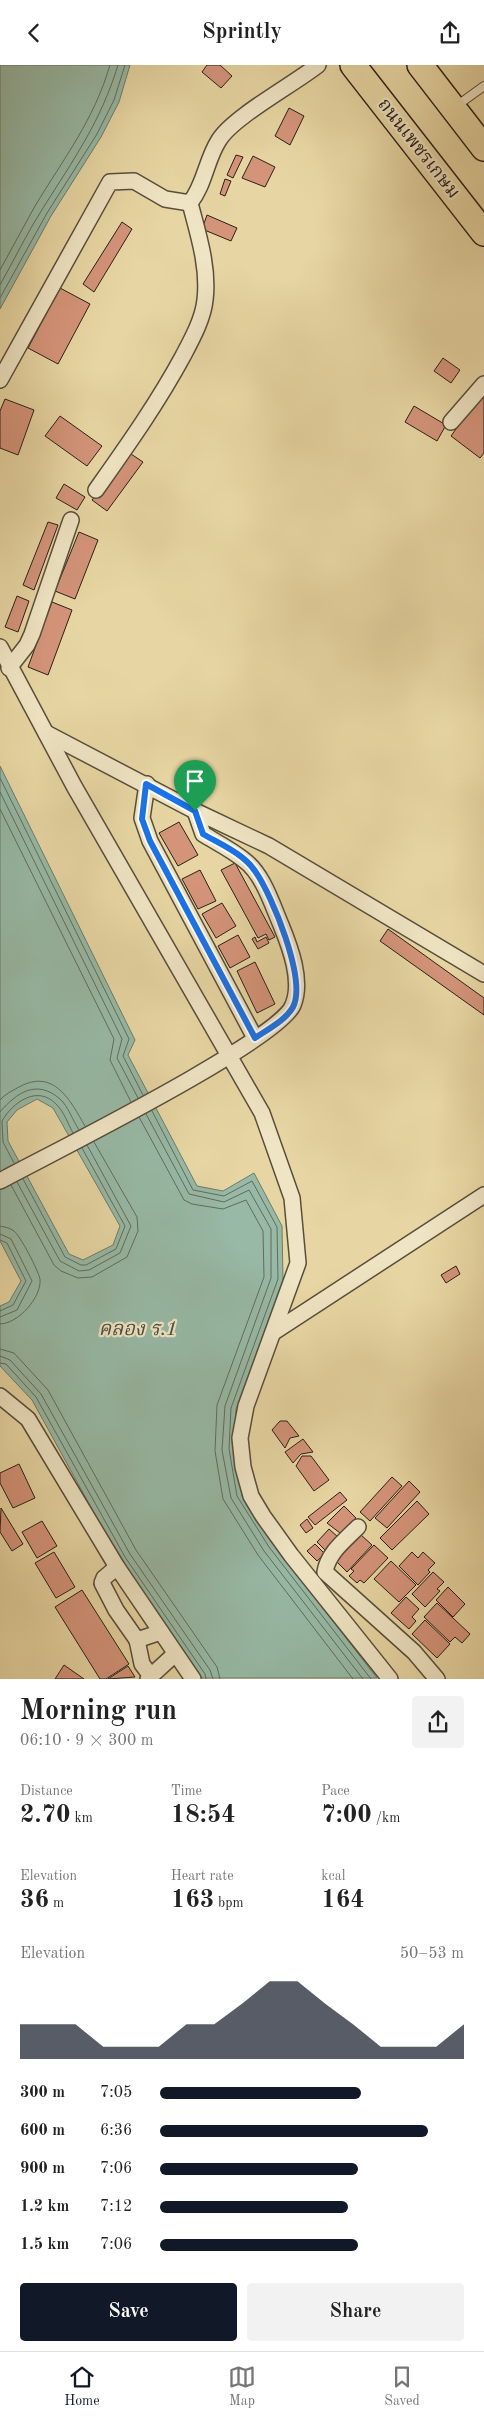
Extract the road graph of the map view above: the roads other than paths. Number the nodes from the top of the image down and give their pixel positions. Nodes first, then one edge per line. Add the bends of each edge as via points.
1 (318, 65) edge
2 (353, 65) edge
3 (420, 65) edge
4 (484, 86) edge
5 (453, 108) junction
6 (484, 149) edge
7 (190, 203) junction
8 (484, 233) edge
9 (0, 381) edge
10 (484, 384) edge
11 (451, 422) dead end
12 (96, 490) dead end
13 (71, 520) dead end
14 (0, 647) edge
15 (9, 668) junction
16 (46, 733) junction
17 (146, 784) junction
18 (195, 811) junction
19 (484, 974) edge
20 (255, 1038) junction
21 (229, 1057) junction
22 (0, 1181) edge
23 (484, 1195) edge
24 (274, 1332) junction
25 (0, 1396) edge
26 (358, 1527) dead end
27 (118, 1567) junction
28 (161, 1632) junction
29 (137, 1640) junction
30 (175, 1654) junction
31 (149, 1677) edge
32 (193, 1679) edge
33 (390, 1679) edge
34 (437, 1679) edge

1 - 7 street via 241,119 219,139 199,191
2 - 8 highway, ถนนเพชรเกษม
3 - 5 highway
4 - 5 lane
5 - 6 highway
7 - 9 street via 165,199 134,181 110,182
7 - 12 street via 202,246 205,300 202,314 158,402
10 - 11 street
13 - 15 street via 32,635
14 - 15 street
15 - 16 street
16 - 17 street
16 - 21 street
17 - 18 street
17 - 20 street via 142,819 150,841
18 - 19 street via 269,846
18 - 20 street via 203,834 245,860 255,871 290,947 297,992 293,1007 284,1018
20 - 21 street
21 - 22 street
21 - 24 street via 262,1113 292,1197 298,1263
23 - 24 street
24 - 33 street via 246,1406 240,1438 251,1497 291,1555
25 - 27 street via 28,1419
26 - 34 street via 331,1554 325,1572 414,1652
27 - 28 street
27 - 29 street via 102,1583
28 - 29 street
28 - 30 street
29 - 31 street via 142,1664
30 - 31 street
30 - 32 street

